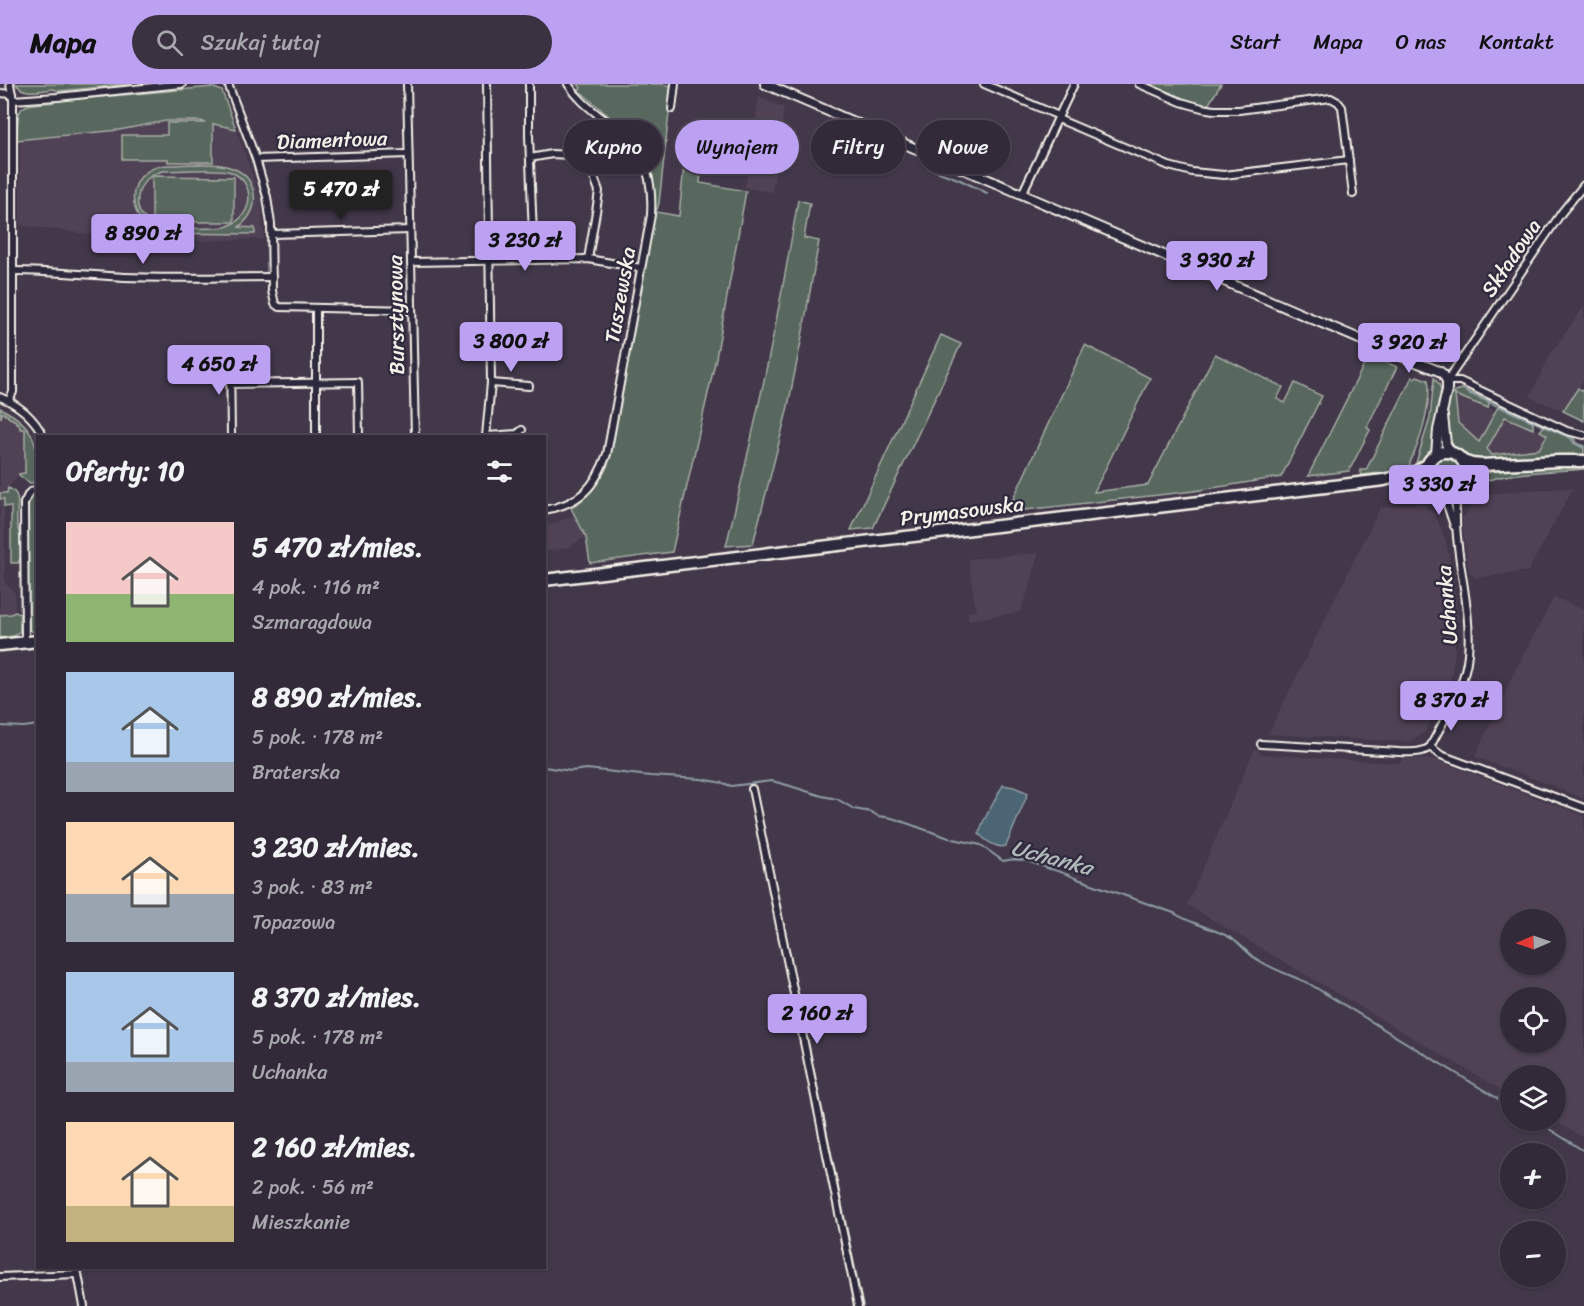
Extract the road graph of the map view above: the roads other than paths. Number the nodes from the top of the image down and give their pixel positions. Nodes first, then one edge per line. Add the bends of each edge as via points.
1 (10, 84) edge
2 (182, 84) edge
3 (228, 84) edge
4 (407, 84) edge
5 (487, 84) edge
6 (529, 84) edge
7 (568, 84) edge
8 (675, 84) edge
9 (765, 84) edge
10 (984, 84) edge
11 (1074, 84) edge
12 (1139, 84) edge
13 (0, 93) edge
14 (12, 97) junction
15 (672, 109) dead end
16 (1059, 117) junction
17 (408, 154) junction
18 (530, 158) junction
19 (256, 159) junction
20 (1349, 160) junction
21 (1584, 184) edge
22 (1022, 194) junction
23 (1353, 194) dead end
24 (410, 230) junction
25 (272, 234) junction
26 (588, 259) junction
27 (534, 260) junction
28 (490, 261) junction
29 (411, 262) junction
30 (641, 268) junction
31 (13, 271) junction
32 (272, 277) junction
33 (316, 308) junction
34 (412, 310) junction
35 (491, 330) junction
36 (537, 335) dead end
37 (230, 355) dead end
38 (1447, 381) junction
39 (316, 383) junction
40 (491, 383) junction
41 (230, 384) junction
42 (529, 386) dead end
43 (0, 396) edge
44 (9, 400) junction
45 (1442, 412) junction
46 (522, 430) dead end
47 (42, 435) edge
48 (231, 435) edge
49 (316, 435) edge
50 (359, 435) edge
51 (415, 435) edge
52 (487, 435) edge
53 (502, 435) edge
54 (1584, 435) edge
55 (1451, 452) junction
56 (1436, 454) junction
57 (1463, 461) junction
58 (1583, 461) edge
59 (1512, 464) junction
60 (1427, 465) junction
61 (1466, 477) junction
62 (1384, 480) junction
63 (1430, 484) junction
64 (36, 489) edge
65 (1458, 489) junction
66 (1443, 492) junction
67 (546, 510) edge
68 (1456, 532) junction
69 (546, 580) edge
70 (36, 641) edge
71 (25, 642) junction
72 (0, 645) edge
73 (1261, 744) dead end
74 (1430, 747) junction
75 (752, 789) dead end
76 (1584, 808) edge
77 (0, 1277) edge
78 (84, 1306) edge
79 (858, 1306) edge

1 - 14 street
2 - 14 street via 57,97
3 - 19 street
4 - 17 street, Bursztynowa
5 - 28 street
6 - 18 street
7 - 30 street, Tuszewska via 579,99 625,136 646,166 652,203
8 - 15 street
9 - 22 street
10 - 16 street
11 - 16 street
12 - 20 street via 1180,102 1214,110 1331,98 1342,107
13 - 14 street
14 - 31 street
16 - 20 street via 1169,166 1192,172 1224,175
16 - 22 street
17 - 19 street, Diamentowa
17 - 24 street, Bursztynowa
18 - 26 street via 570,155 592,172 599,191
18 - 27 street
19 - 25 street
20 - 23 street
21 - 38 street, Składowa
22 - 38 street via 1433,369
24 - 25 street
24 - 29 street, Bursztynowa
25 - 32 street
26 - 27 street
26 - 30 street
27 - 28 street
28 - 29 street
28 - 35 street
29 - 34 street, Bursztynowa
30 - 67 street, Tuszewska via 603,467 575,501
31 - 32 street via 134,277
31 - 44 street via 13,388
32 - 33 street via 273,297 279,307
33 - 34 street
33 - 39 street
34 - 51 street, Bursztynowa
35 - 36 street
35 - 40 street
37 - 41 street
38 - 45 street
38 - 54 street via 1460,381
39 - 41 street
39 - 49 street
39 - 50 street via 358,382
40 - 42 street
40 - 52 street
41 - 48 street
43 - 44 street
44 - 47 street via 31,417
45 - 55 street via 1446,444
45 - 56 street
46 - 53 street
55 - 56 main road
55 - 57 main road
56 - 60 main road
57 - 59 main road
57 - 61 main road
58 - 59 main road
59 - 61 main road
60 - 62 main road, Prymasowska
60 - 63 main road
61 - 65 main road
62 - 63 main road, Prymasowska
62 - 69 main road, Prymasowska
63 - 66 main road
64 - 71 street via 24,503
65 - 66 main road
65 - 68 street, Uchanka
66 - 68 street, Uchanka
68 - 74 street, Uchanka via 1468,624 1468,655 1460,686
70 - 71 main road
71 - 72 main road
73 - 74 street via 1400,752
74 - 76 street via 1442,755
75 - 79 street
77 - 78 street via 78,1274

